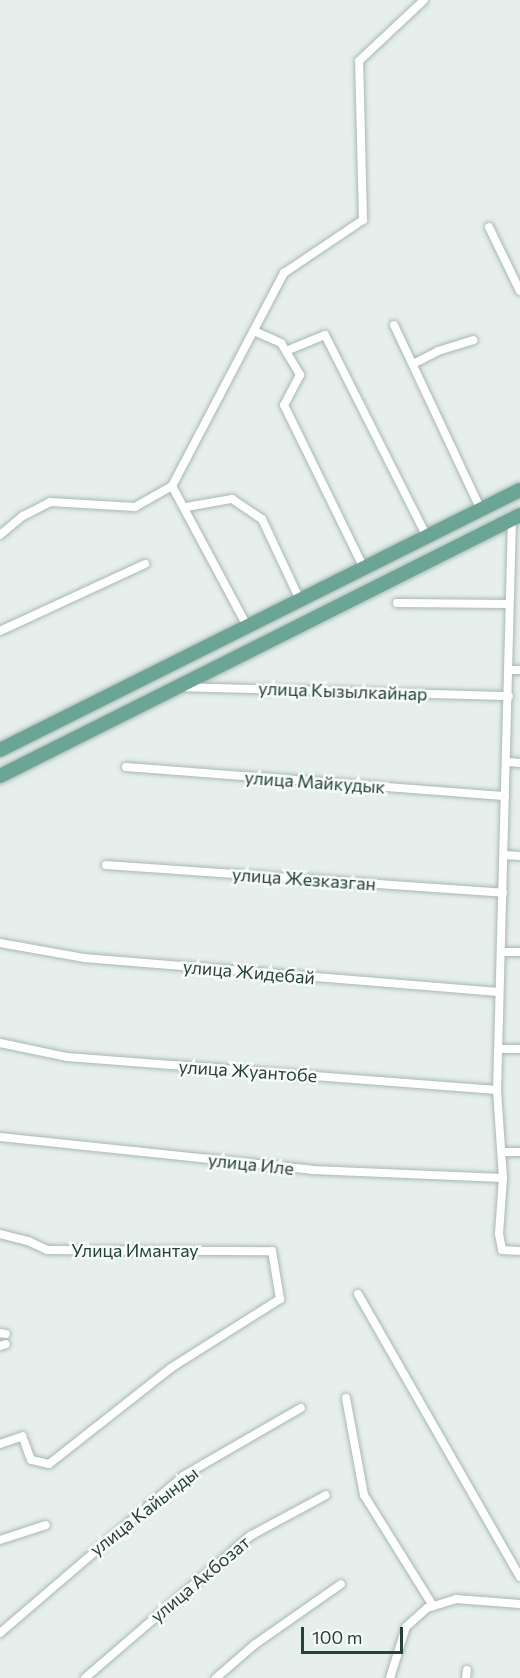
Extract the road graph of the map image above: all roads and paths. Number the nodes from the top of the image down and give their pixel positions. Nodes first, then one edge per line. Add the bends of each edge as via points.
1 (424, 0) edge
2 (489, 226) dead end
3 (520, 291) edge
4 (394, 325) dead end
5 (254, 331) junction
6 (473, 340) dead end
7 (286, 351) junction
8 (413, 364) junction
9 (172, 486) junction
10 (520, 490) edge
11 (186, 507) junction
12 (481, 510) junction
13 (516, 517) edge
14 (0, 535) edge
15 (427, 537) junction
16 (145, 564) dead end
17 (364, 568) junction
18 (510, 576) junction
19 (520, 576) edge
20 (300, 600) junction
21 (397, 603) dead end
22 (509, 604) junction
23 (247, 626) junction
24 (0, 631) edge
25 (509, 670) junction
26 (520, 670) edge
27 (178, 687) junction
28 (509, 696) junction
29 (0, 750) edge
30 (508, 762) junction
31 (520, 763) edge
32 (126, 767) dead end
33 (0, 776) edge
34 (505, 796) junction
35 (505, 855) junction
36 (520, 856) edge
37 (106, 865) dead end
38 (503, 893) junction
39 (0, 943) edge
40 (501, 952) junction
41 (520, 952) edge
42 (499, 992) junction
43 (0, 1043) edge
44 (499, 1048) junction
45 (520, 1049) edge
46 (497, 1090) junction
47 (0, 1137) edge
48 (503, 1152) junction
49 (520, 1152) edge
50 (503, 1178) junction
51 (0, 1234) edge
52 (520, 1251) edge
53 (358, 1294) dead end
54 (346, 1398) dead end
55 (302, 1408) dead end
56 (0, 1444) edge
57 (326, 1495) dead end
58 (46, 1525) dead end
59 (0, 1540) edge
60 (520, 1577) edge
61 (342, 1584) dead end
62 (520, 1604) edge
63 (433, 1606) junction
64 (0, 1633) edge
65 (86, 1678) edge
66 (216, 1678) edge
67 (390, 1678) edge

1 - 5 street via 359,61 363,220 284,273
2 - 3 street
4 - 8 street
5 - 7 street
5 - 9 street
6 - 8 street
7 - 15 street via 325,335
7 - 17 street via 300,375 284,405
8 - 12 street
9 - 11 street
9 - 14 street via 135,507 50,502 23,516
10 - 12 main road
11 - 20 street via 232,499 262,519
11 - 23 street
12 - 15 main road
13 - 18 street
13 - 27 main road
15 - 17 main road
16 - 24 street
17 - 20 main road
18 - 19 street
18 - 22 street
20 - 23 main road
21 - 22 street
22 - 25 street
23 - 29 main road
25 - 26 street
25 - 28 street
27 - 28 street, улица Кызылкайнар
27 - 33 main road
28 - 30 street
30 - 31 street
30 - 34 street
32 - 34 street, улица Майкудык
34 - 35 street
35 - 36 street
35 - 38 street
37 - 38 street, улица Жезказган
38 - 40 street
39 - 42 street, улица Жидебай via 84,958
40 - 41 street
40 - 42 street
42 - 44 street
43 - 46 street, улица Жуантобе via 67,1057
44 - 45 street
44 - 46 street
46 - 48 street
47 - 50 street, улица Иле via 312,1170
48 - 49 street
48 - 50 street
50 - 52 street via 502,1250
51 - 56 street, Улица Имантау via 47,1250 272,1251 280,1299 171,1368 49,1464 31,1460 24,1439
53 - 60 street
54 - 63 street via 364,1495
55 - 64 street, улица Кайынды via 183,1476
57 - 65 street, улица Акбозат via 250,1536
58 - 59 street
61 - 66 street via 254,1645
62 - 63 street via 456,1599
63 - 67 street via 406,1627

